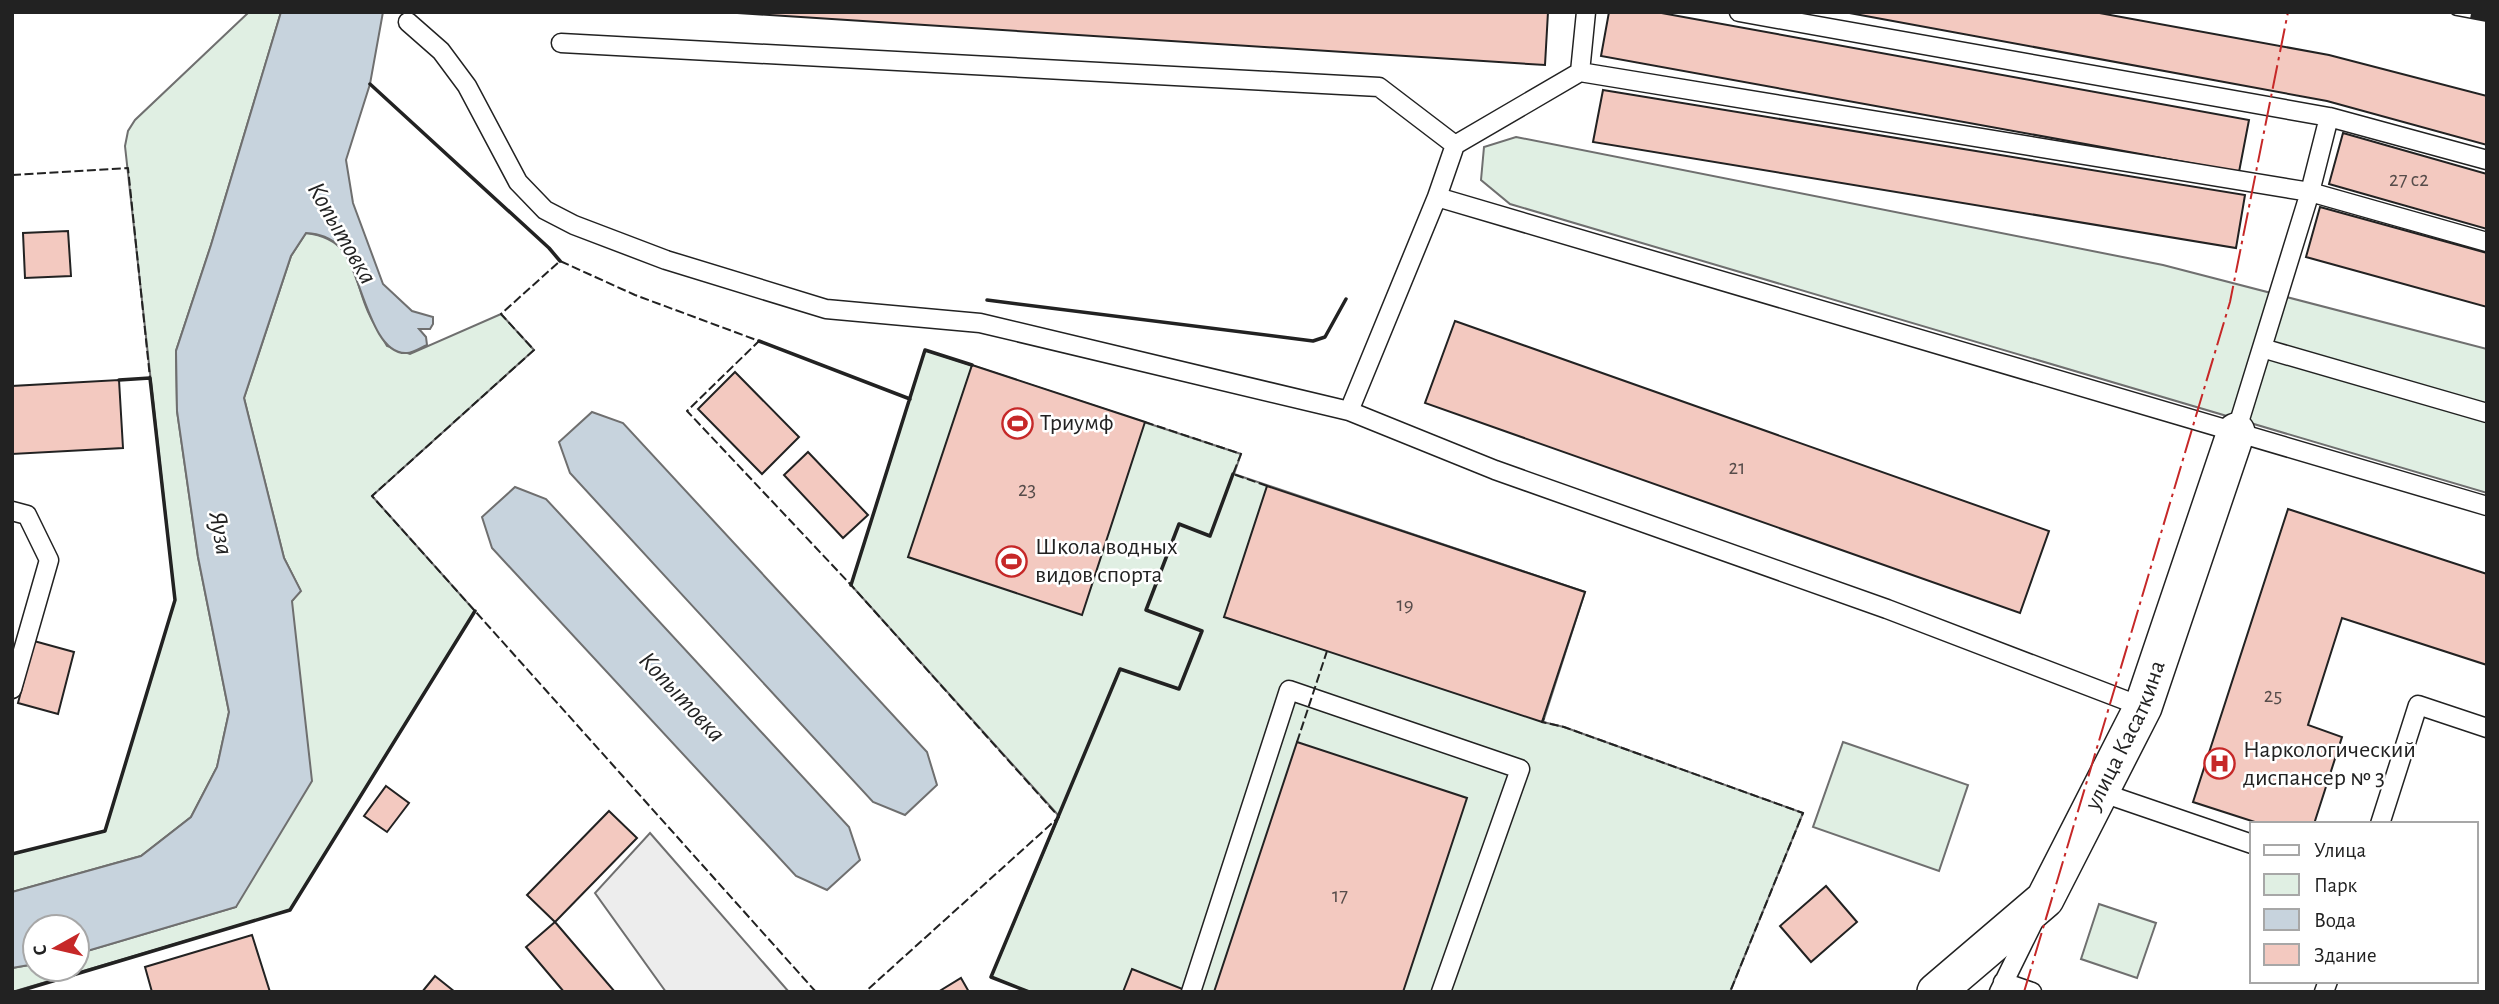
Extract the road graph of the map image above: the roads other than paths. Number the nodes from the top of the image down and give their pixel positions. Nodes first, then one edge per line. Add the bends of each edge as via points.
1 (1586, 12) edge
2 (1739, 12) edge
3 (408, 22) dead end
4 (561, 43) dead end
5 (1580, 72) junction
6 (2329, 117) junction
7 (1455, 145) junction
8 (2487, 160) edge
9 (2310, 192) junction
10 (1437, 197) junction
11 (2487, 242) edge
12 (2262, 348) junction
13 (1349, 411) junction
14 (2487, 413) edge
15 (2236, 432) junction
16 (2487, 506) edge
17 (12, 511) edge
18 (12, 689) edge
19 (2143, 707) junction
20 (2487, 728) edge
21 (2100, 792) junction
22 (2381, 822) edge
23 (2250, 843) edge
24 (2045, 899) junction
25 (2001, 987) edge
26 (1191, 992) edge
27 (1441, 992) edge
28 (1936, 992) edge
29 (2032, 992) edge

1 - 5 lane
2 - 6 lane
3 - 13 lane via 441,51 467,86 518,182 545,210 575,225 666,260 827,310 980,323
4 - 7 lane via 1379,87
5 - 7 lane
5 - 9 lane
6 - 8 lane
6 - 9 lane
7 - 10 lane
9 - 11 lane
9 - 12 lane
10 - 13 lane
10 - 15 lane
12 - 14 lane
12 - 15 lane
13 - 19 lane via 1495,470 1887,609
15 - 16 lane
15 - 19 street, улица Касаткина
17 - 18 lane via 27,514 49,560
19 - 21 street, улица Касаткина
20 - 22 lane via 2418,705
21 - 23 lane
21 - 24 street, улица Касаткина
24 - 25 lane
24 - 28 street, улица Касаткина
25 - 29 lane
26 - 27 lane via 1289,690 1520,769

